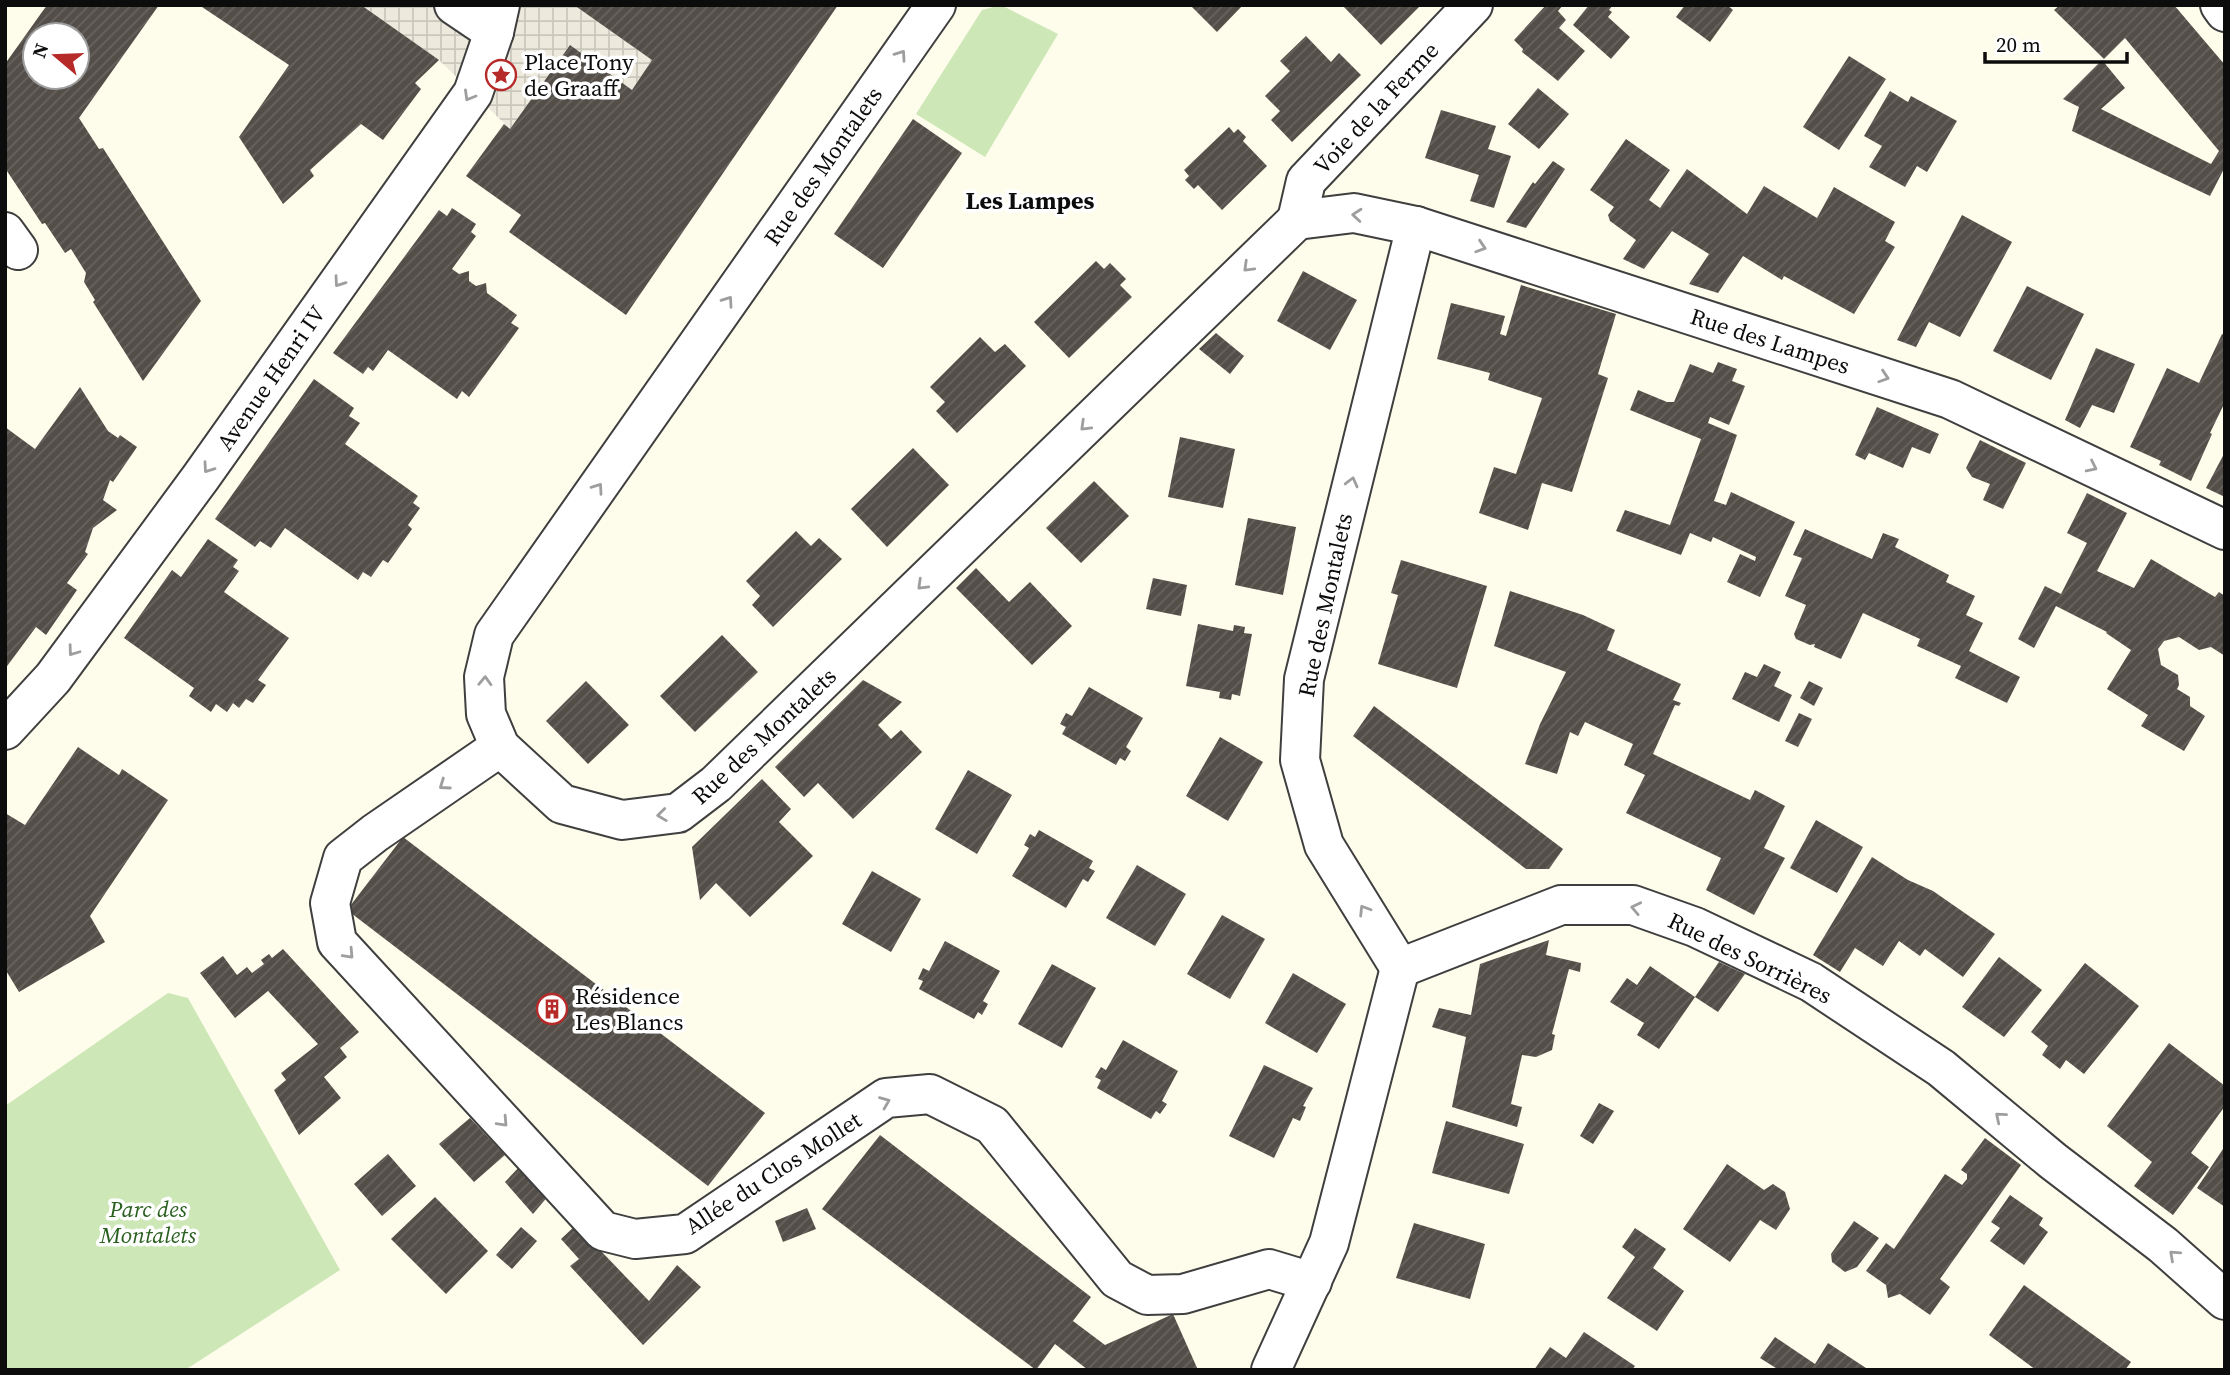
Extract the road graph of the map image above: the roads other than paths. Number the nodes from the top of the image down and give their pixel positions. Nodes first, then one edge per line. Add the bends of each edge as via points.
1 (454, 5) edge
2 (936, 5) edge
3 (1473, 5) edge
4 (2220, 5) edge
5 (2225, 12) edge
6 (497, 19) edge
7 (1297, 220) junction
8 (1416, 226) junction
9 (2225, 530) edge
10 (5, 730) edge
11 (500, 747) junction
12 (1400, 968) junction
13 (1312, 1282) junction
14 (2225, 1300) edge
15 (1271, 1370) edge

1 - 6 street
11 -> 2 street, Rue des Montalets via 486,714 484,677 494,635
3 - 7 street, Voie de la Ferme via 1306,181
4 - 5 street
6 -> 10 street, Avenue Henri IV via 473,93 201,477 53,678
8 -> 7 street, Rue des Lampes via 1354,213
7 -> 11 street, Rue des Montalets via 827,678 716,784 678,813 622,820 562,804
8 -> 9 street, Rue des Lampes via 1950,399
12 -> 8 street, Rue des Montalets via 1324,845 1300,760 1304,679
11 -> 13 street, Allée du Clos Mollet via 343,858 330,903 337,942 603,1231 635,1239 685,1234 886,1098 930,1094 992,1125 1117,1279 1147,1296 1183,1294 1269,1269
12 - 13 street via 1329,1243
14 -> 12 street, Rue des Sorrières via 2164,1245 1941,1068 1811,982 1695,926 1633,905 1561,905
13 - 15 street

